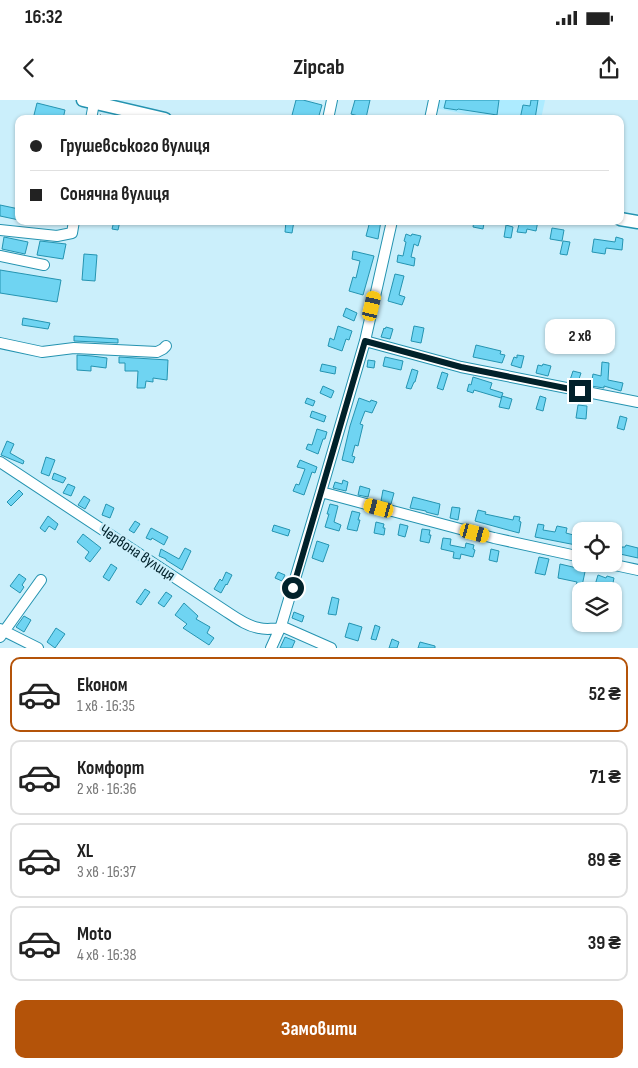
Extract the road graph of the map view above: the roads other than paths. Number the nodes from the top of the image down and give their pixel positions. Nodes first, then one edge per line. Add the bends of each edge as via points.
1 (332, 100) edge
2 (434, 100) edge
3 (92, 106) edge
4 (143, 115) edge
5 (329, 115) edge
6 (431, 115) edge
7 (624, 220) edge
8 (638, 222) edge
9 (73, 225) edge
10 (391, 225) edge
11 (0, 230) edge
12 (0, 256) edge
13 (44, 265) dead end
14 (365, 341) junction
15 (0, 342) edge
16 (166, 346) dead end
17 (638, 402) edge
18 (0, 462) edge
19 (321, 492) junction
20 (572, 555) edge
21 (622, 567) edge
22 (638, 570) edge
23 (40, 580) dead end
24 (280, 627) junction
25 (2, 632) edge
26 (38, 648) edge
27 (271, 648) edge
28 (331, 648) edge

1 - 5 street
2 - 6 street
3 - 4 main road
7 - 8 main road
9 - 11 street via 72,233 56,236
10 - 14 street
12 - 13 street
14 - 17 street via 461,367
14 - 19 street
15 - 16 street via 42,352 74,348 156,352
18 - 24 street, Червона вулиця via 248,625 260,629
19 - 20 street
19 - 24 street
21 - 22 street
23 - 25 street
24 - 27 street
24 - 28 street, Червона вулиця
25 - 26 street

